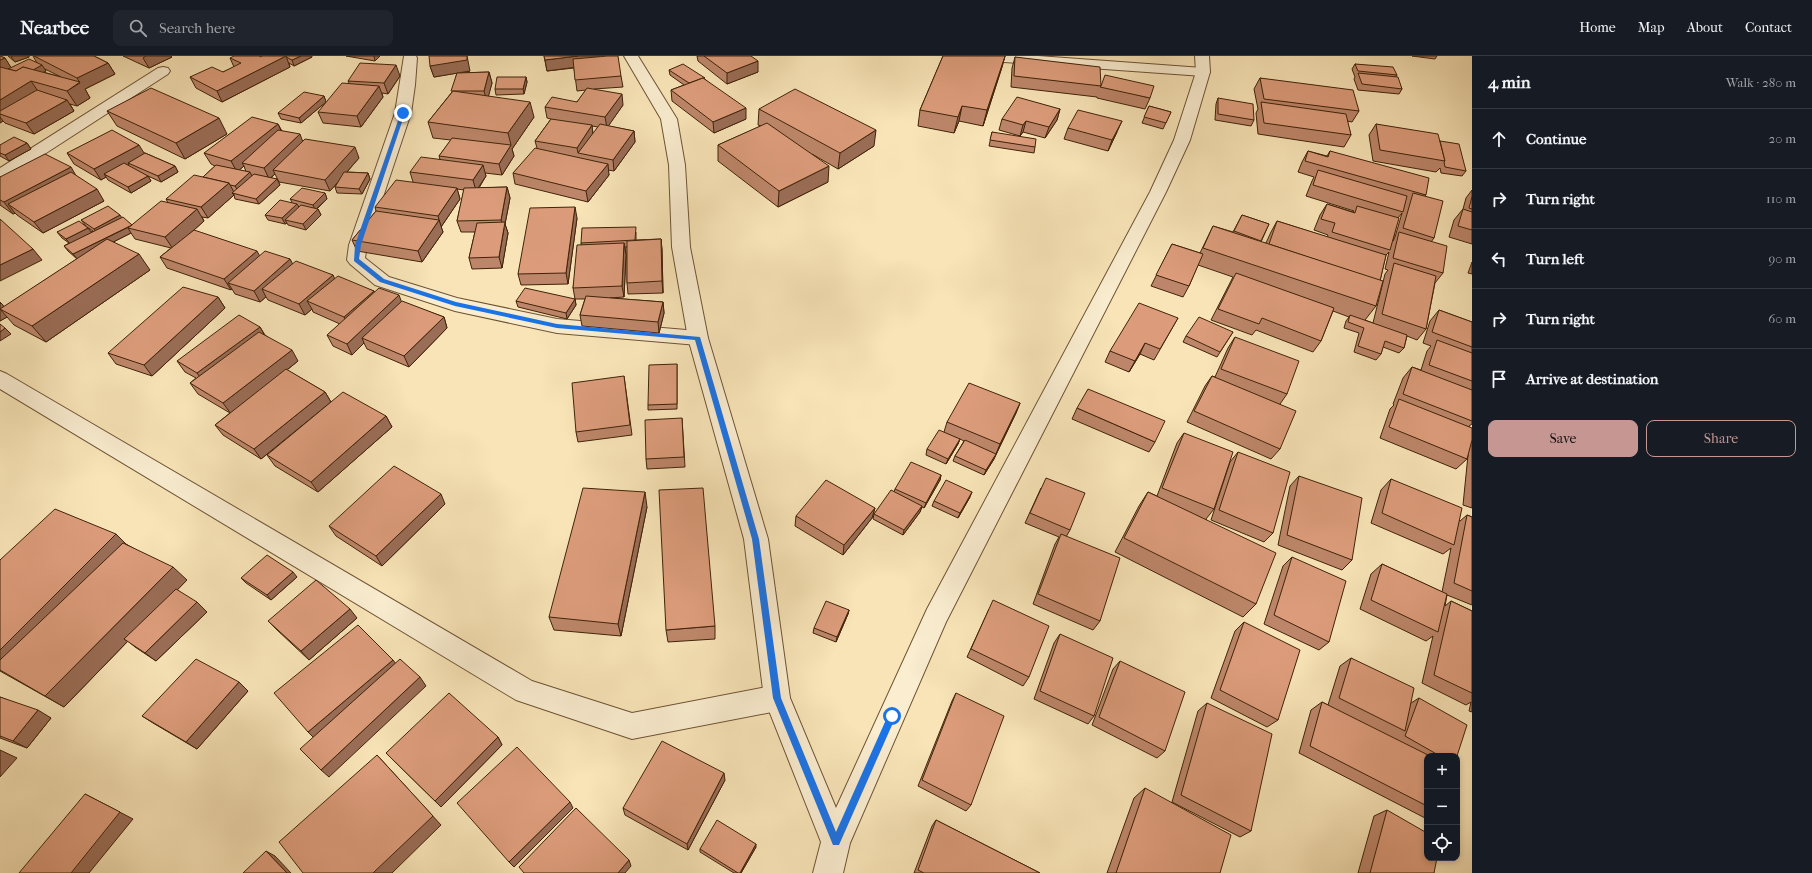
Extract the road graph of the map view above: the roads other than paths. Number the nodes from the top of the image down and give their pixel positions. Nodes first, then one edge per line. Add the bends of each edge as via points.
1 (631, 56) edge
2 (977, 56) edge
3 (410, 58) dead end
4 (1202, 64) edge
5 (163, 71) dead end
6 (0, 175) edge
7 (698, 338) junction
8 (0, 379) edge
9 (777, 698) junction
10 (836, 842) junction
11 (828, 873) edge

1 - 7 street via 669,119 677,165 681,247
2 - 4 street
3 - 7 street via 403,113 358,245 356,260 382,281 455,304 557,326
4 - 10 street via 1182,140 1158,192 936,617
5 - 6 street
7 - 9 street via 756,539
8 - 9 street via 525,691 632,726
9 - 10 street
10 - 11 street

